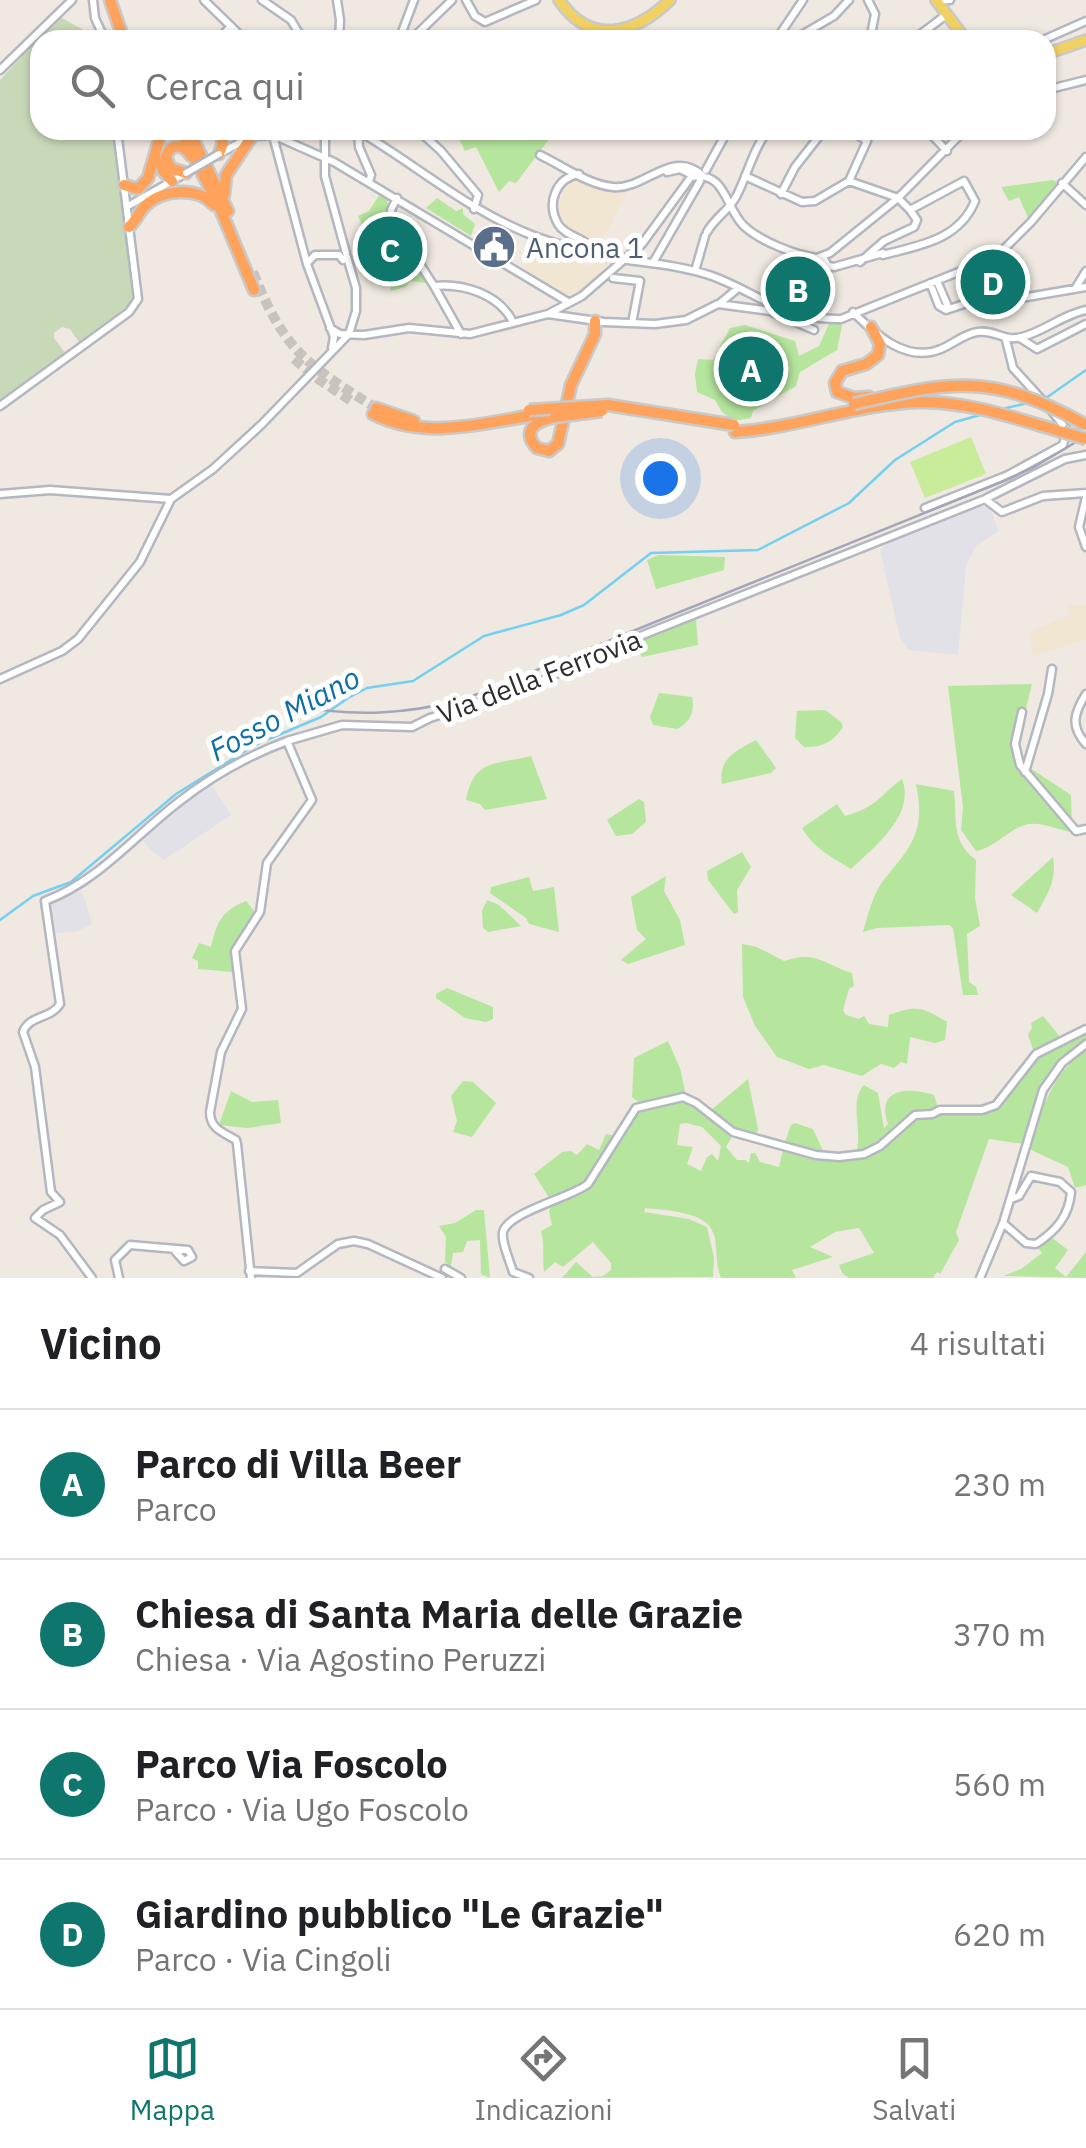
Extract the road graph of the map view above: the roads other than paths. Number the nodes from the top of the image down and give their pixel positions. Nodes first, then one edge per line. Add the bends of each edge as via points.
1 (72, 0) edge
2 (94, 0) edge
3 (114, 0) edge
4 (204, 0) edge
5 (262, 0) edge
6 (337, 0) edge
7 (414, 0) edge
8 (452, 0) edge
9 (466, 0) edge
10 (536, 0) edge
11 (559, 0) edge
12 (670, 0) edge
13 (803, 0) edge
14 (849, 0) edge
15 (868, 0) edge
16 (938, 0) edge
17 (950, 0) edge
18 (946, 16) junction
19 (1086, 21) edge
20 (231, 26) junction
21 (41, 30) edge
22 (100, 30) edge
23 (124, 30) edge
24 (227, 30) edge
25 (235, 30) edge
26 (297, 30) edge
27 (340, 30) edge
28 (403, 30) edge
29 (421, 30) edge
30 (613, 30) edge
31 (620, 30) edge
32 (783, 30) edge
33 (810, 30) edge
34 (872, 30) edge
35 (926, 30) edge
36 (957, 30) joint
37 (1056, 35) edge
38 (30, 40) edge
39 (1086, 40) edge
40 (1056, 50) edge
41 (0, 70) edge
42 (1086, 80) edge
43 (1056, 88) edge
44 (118, 140) edge
45 (161, 140) edge
46 (164, 140) edge
47 (187, 140) edge
48 (190, 140) edge
49 (202, 140) edge
50 (222, 140) edge
51 (246, 140) edge
52 (257, 140) edge
53 (264, 140) edge
54 (278, 140) edge
55 (324, 140) edge
56 (358, 140) edge
57 (372, 140) edge
58 (429, 140) edge
59 (722, 140) edge
60 (762, 140) edge
61 (816, 140) edge
62 (865, 140) edge
63 (937, 140) edge
64 (956, 140) edge
65 (947, 150) junction
66 (219, 154) junction
67 (540, 154) dead end
68 (323, 157) junction
69 (1085, 158) edge
70 (196, 160) junction
71 (334, 162) junction
72 (676, 170) junction
73 (211, 172) junction
74 (324, 172) junction
75 (186, 173) junction
76 (579, 174) junction
77 (700, 176) junction
78 (745, 176) junction
79 (642, 179) junction
80 (850, 180) junction
81 (172, 181) junction
82 (368, 182) junction
83 (1062, 183) junction
84 (682, 185) junction
85 (125, 189) junction
86 (781, 194) junction
87 (396, 198) junction
88 (898, 198) junction
89 (137, 201) junction
90 (224, 201) junction
91 (731, 204) junction
92 (1086, 205) edge
93 (474, 209) junction
94 (910, 210) junction
95 (224, 217) junction
96 (128, 222) junction
97 (884, 241) junction
98 (343, 254) junction
99 (594, 254) junction
100 (882, 255) junction
101 (820, 257) junction
102 (624, 259) junction
103 (654, 261) junction
104 (860, 262) junction
105 (307, 264) junction
106 (695, 271) junction
107 (1086, 271) edge
108 (254, 272) tunnel mouth
109 (613, 278) dead end
110 (934, 282) junction
111 (434, 286) junction
112 (1086, 287) edge
113 (737, 288) junction
114 (254, 290) dead end
115 (1074, 290) junction
116 (810, 293) dead end
117 (718, 304) junction
118 (567, 308) junction
119 (766, 308) junction
120 (1086, 310) edge
121 (854, 312) junction
122 (784, 314) junction
123 (595, 321) junction
124 (513, 322) junction
125 (632, 323) junction
126 (1086, 324) edge
127 (330, 328) junction
128 (814, 330) dead end
129 (877, 333) junction
130 (348, 334) junction
131 (461, 334) junction
132 (1020, 338) junction
133 (1006, 340) junction
134 (330, 353) junction
135 (852, 400) junction
136 (0, 406) edge
137 (531, 412) junction
138 (602, 412) junction
139 (1086, 424) edge
140 (734, 428) junction
141 (1086, 438) edge
142 (1086, 454) edge
143 (0, 494) edge
144 (1086, 495) edge
145 (171, 499) junction
146 (986, 500) junction
147 (925, 508) dead end
148 (1084, 509) edge
149 (1086, 547) edge
150 (1052, 669) dead end
151 (0, 679) edge
152 (1086, 694) edge
153 (1022, 712) dead end
154 (287, 741) junction
155 (1086, 744) edge
156 (1024, 773) junction
157 (1086, 829) edge
158 (1086, 1029) edge
159 (1086, 1044) edge
160 (1010, 1199) junction
161 (1003, 1223) junction
162 (176, 1251) dead end
163 (443, 1274) edge
164 (254, 1275) edge
165 (983, 1276) edge
166 (92, 1278) edge
167 (119, 1278) edge
168 (461, 1278) edge
169 (530, 1278) edge

1 - 21 street
2 - 22 street
3 - 23 highway
4 - 20 street
5 - 26 street
6 - 27 street
7 - 28 street
8 - 29 street
9 - 10 street via 485,22
11 - 30 main road via 578,20
12 - 31 main road via 640,25
13 - 32 street
14 - 33 street
15 - 34 street
16 - 17 street
16 - 18 main road
17 - 36 street via 946,10
18 - 35 street
18 - 36 main road
19 - 37 street
20 - 24 street
20 - 25 street
38 - 41 street
39 - 40 main road
42 - 43 street
44 - 85 street
45 - 85 highway via 146,183
46 - 81 highway via 160,163
47 - 70 highway
48 - 73 highway
49 - 73 highway
50 - 66 highway
51 - 66 street
52 - 90 highway via 226,175
53 - 105 street
54 - 68 street
55 - 68 street
56 - 82 street via 372,175
57 - 93 street
58 - 93 street via 478,195
59 - 77 street
60 - 78 street
61 - 86 street
62 - 80 street
63 - 65 street
64 - 65 street
65 - 88 street
66 - 75 street, bridge
67 - 76 street
68 - 71 street
68 - 74 street
69 - 83 street
70 - 75 highway via 185,148 173,147 166,158 170,168
70 - 95 highway
71 - 74 street
71 - 82 street
72 - 77 street
72 - 79 street
72 - 84 street
73 - 90 highway
74 - 98 street
75 - 81 street
76 - 79 street via 616,188
76 - 99 street via 558,184 555,213 561,228 589,243
77 - 79 street via 674,165
77 - 84 street
77 - 91 street via 720,184
77 - 103 street
78 - 86 street
78 - 91 street
80 - 86 street via 815,200
80 - 88 street
81 - 89 street
82 - 87 street
83 - 92 street
83 - 110 street via 996,256
84 - 102 street
85 - 89 street
85 - 89 street
87 - 111 street via 392,222
87 - 118 street
88 - 94 street
88 - 101 street
89 - 96 street
90 - 108 highway
91 - 101 street via 753,233
91 - 106 street via 714,218
93 - 99 street
94 - 97 street via 918,220 914,227
94 - 100 street via 964,181 975,201 955,229
95 - 96 highway via 203,195 182,192 151,201
95 - 114 highway
96 - 136 street via 138,294 133,308
97 - 100 street
97 - 104 street
98 - 105 street via 315,255
98 - 130 street via 356,298
99 - 102 street
100 - 104 street
101 - 104 street via 834,268
101 - 116 street
102 - 103 street
102 - 118 street
103 - 106 street
105 - 127 street
106 - 113 street
107 - 115 street
109 - 125 street via 640,282
110 - 115 street via 949,308
110 - 121 street
111 - 124 street via 469,288 504,308
111 - 131 street
112 - 115 street
113 - 117 street
113 - 119 street
117 - 119 street
117 - 125 street via 686,320
118 - 123 street
118 - 124 street
119 - 122 street
120 - 132 street
121 - 122 street via 820,319
121 - 129 street
122 - 128 street
123 - 125 street
123 - 138 highway, bridge via 571,386 558,444 537,448 530,437 536,422 555,417
124 - 131 street
126 - 132 street via 1036,349
127 - 130 street
127 - 134 street
129 - 133 street via 905,352 922,354 972,332
129 - 135 highway via 880,352 836,376 836,390
130 - 131 street via 409,328
130 - 134 street
132 - 133 street
133 - 147 street, bridge via 1010,363 1067,430 1063,446
134 - 145 street via 224,459
135 - 139 highway, bridge via 986,385 1037,399
135 - 140 highway
137 - 137 highway via 431,423 375,411 394,424 444,430
137 - 138 highway, bridge
137 - 140 highway, bridge via 608,405
138 - 140 highway, bridge
140 - 141 highway, bridge via 787,426 922,402
142 - 146 street, Via della Ferrovia
143 - 145 street via 50,490
144 - 146 street via 1043,496 1002,512
144 - 148 street
145 - 151 street via 140,562 78,640
146 - 154 street, Via della Ferrovia via 595,654 538,683 412,727 342,725
148 - 149 street via 1079,527
150 - 156 street
152 - 155 street via 1074,720
153 - 156 street via 1015,744
154 - 164 street via 312,800 266,863 260,912 236,951 242,1009 221,1052 210,1112 214,1127 236,1140
154 - 166 street, Via della Ferrovia via 181,800 81,885 45,900 60,1004 22,1032 36,1067 51,1192 60,1202 36,1218 60,1235
156 - 157 street via 1076,831
158 - 169 street via 1036,1054 996,1105 915,1115 880,1146 858,1155 816,1155 733,1132 683,1097 636,1108 588,1184 506,1226 513,1272
159 - 160 street via 1047,1083
160 - 161 street
160 - 161 street via 1031,1176 1060,1182 1070,1192 1062,1220 1036,1244
161 - 165 street
162 - 167 street via 130,1245 115,1260
163 - 164 street via 354,1240 297,1273
163 - 168 street

